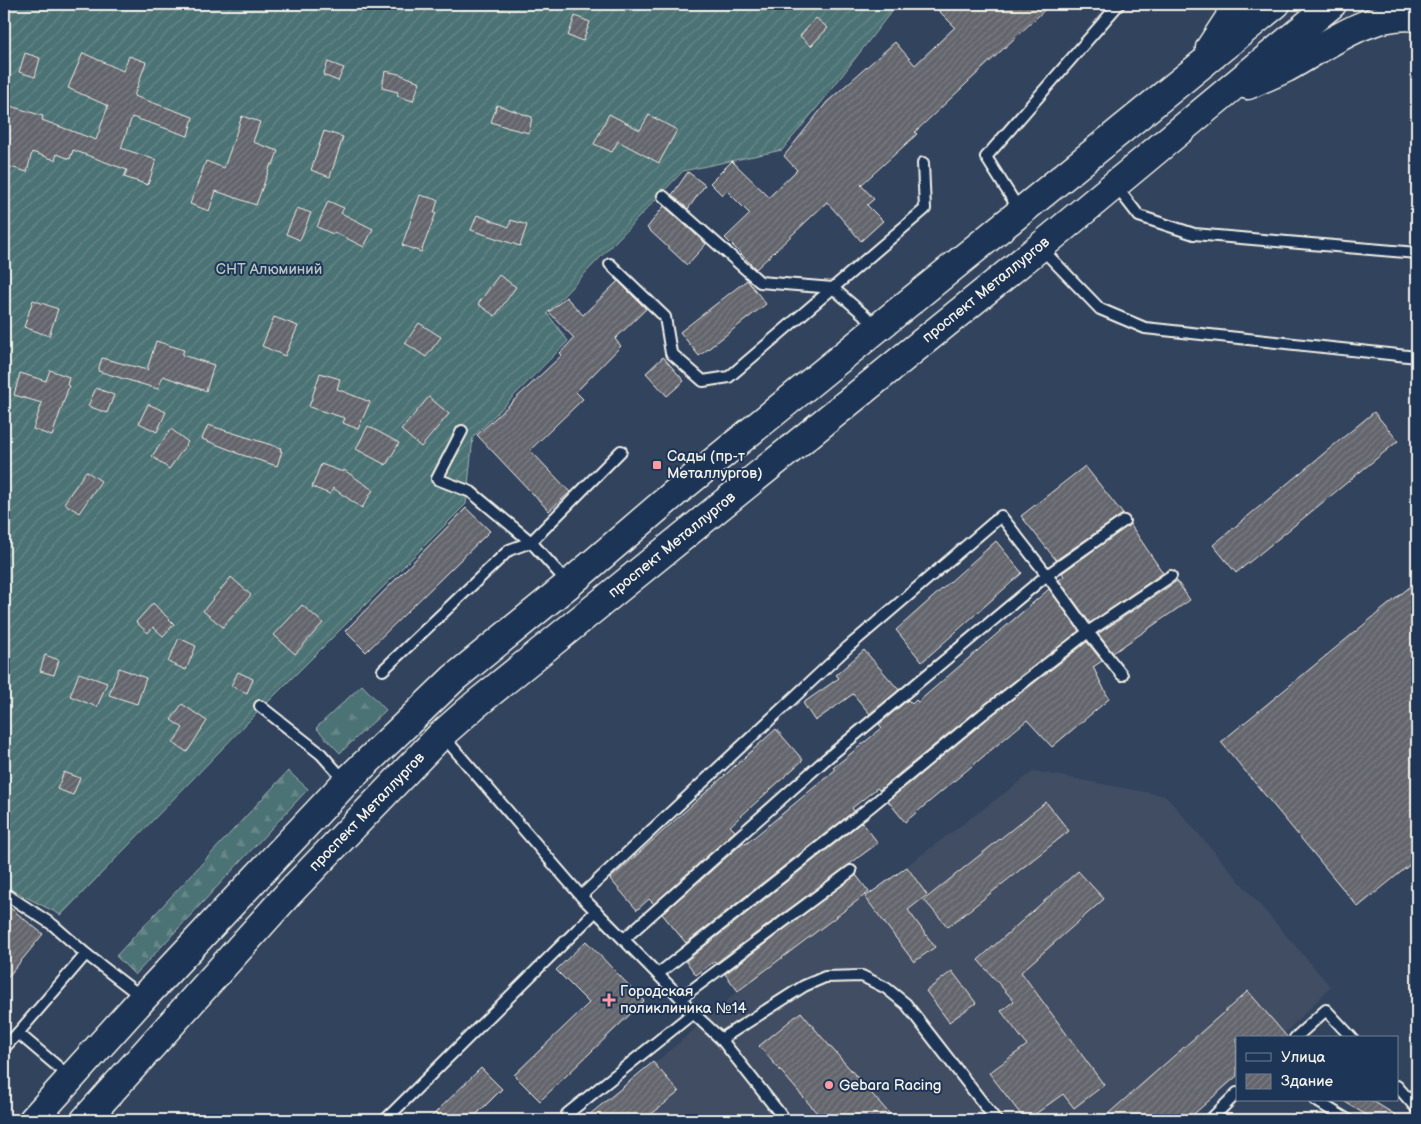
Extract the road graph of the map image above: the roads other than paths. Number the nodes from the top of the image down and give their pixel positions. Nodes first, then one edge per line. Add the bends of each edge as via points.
1 (1119, 4) edge
2 (1234, 4) edge
3 (1276, 4) edge
4 (1332, 4) edge
5 (1417, 17) edge
6 (1196, 70) junction
7 (1219, 98) junction
8 (923, 163) dead end
9 (1115, 184) junction
10 (663, 196) dead end
11 (1020, 212) junction
12 (1040, 246) junction
13 (1417, 253) edge
14 (610, 264) dead end
15 (833, 288) junction
16 (878, 327) junction
17 (1417, 357) edge
18 (462, 431) dead end
19 (621, 451) dead end
20 (1124, 522) dead end
21 (531, 542) junction
22 (1047, 575) junction
23 (1171, 576) dead end
24 (569, 584) junction
25 (1088, 632) junction
26 (382, 670) dead end
27 (1122, 674) dead end
28 (260, 706) dead end
29 (441, 735) junction
30 (346, 782) junction
31 (851, 871) dead end
32 (4, 893) edge
33 (581, 896) junction
34 (596, 911) junction
35 (624, 939) junction
36 (86, 954) junction
37 (658, 974) junction
38 (144, 998) junction
39 (681, 998) junction
40 (694, 1013) junction
41 (18, 1032) junction
42 (1298, 1036) edge
43 (1350, 1036) edge
44 (720, 1039) junction
45 (4, 1048) edge
46 (71, 1078) junction
47 (1398, 1087) edge
48 (1236, 1094) edge
49 (1318, 1102) edge
50 (1417, 1109) edge
51 (567, 1114) dead end
52 (98, 1115) edge
53 (33, 1120) edge
54 (385, 1120) edge
55 (785, 1120) edge
56 (996, 1120) edge
57 (1210, 1120) edge
58 (1348, 1120) edge

1 - 11 lane via 986,158
2 - 6 main road via 1229,19
3 - 6 main road
4 - 7 main road, проспект Металлургов
5 - 7 main road via 1381,19
6 - 11 main road
7 - 9 main road, проспект Металлургов
8 - 15 lane via 925,209
9 - 12 main road, проспект Металлургов
9 - 13 lane via 1139,216 1194,234
10 - 15 lane via 760,282
11 - 16 main road
12 - 17 lane via 1100,309 1145,328
12 - 29 main road, проспект Металлургов
14 - 15 lane via 665,317 671,352 703,380 729,377
15 - 16 lane
16 - 24 main road
18 - 21 lane via 437,478 471,492
19 - 21 lane
20 - 22 lane
21 - 24 lane
21 - 26 lane via 509,550
22 - 25 lane
22 - 33 lane via 1001,516 848,648
22 - 35 lane via 825,760
23 - 25 lane
24 - 30 main road via 454,678
25 - 27 lane
25 - 37 lane
28 - 30 lane via 321,754
29 - 33 lane
29 - 52 main road, проспект Металлургов via 290,892
30 - 38 main road
31 - 39 lane
32 - 36 lane via 53,925
33 - 34 lane
34 - 35 lane
34 - 54 lane
35 - 37 lane
36 - 38 lane
36 - 41 lane
37 - 39 lane
38 - 46 main road
39 - 40 lane
40 - 44 lane
40 - 51 lane
41 - 45 lane
41 - 46 lane
42 - 43 lane via 1326,1010
44 - 55 lane
44 - 56 lane via 804,986 825,977 862,976 886,988 906,1004
46 - 53 main road
47 - 50 lane
48 - 57 lane
49 - 58 lane

